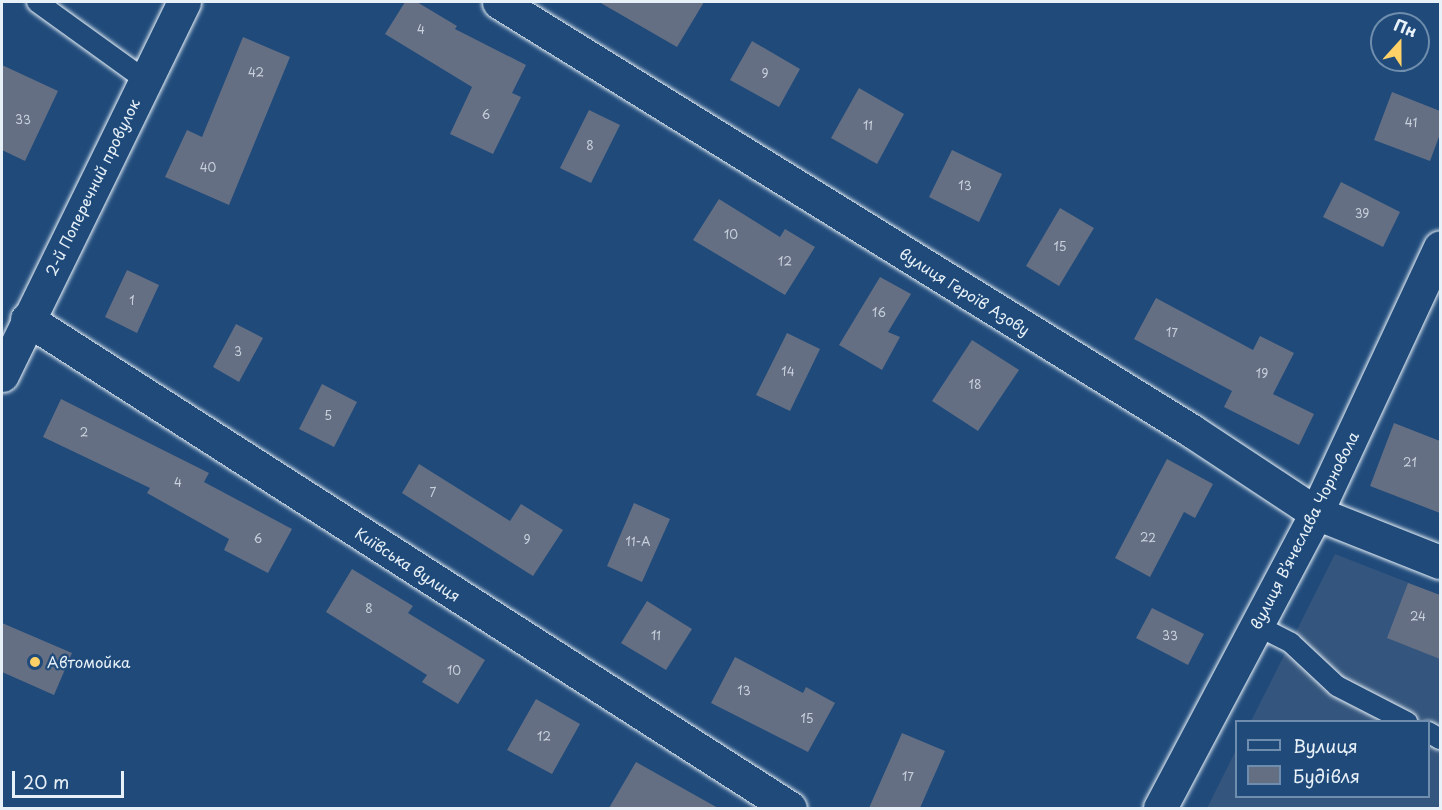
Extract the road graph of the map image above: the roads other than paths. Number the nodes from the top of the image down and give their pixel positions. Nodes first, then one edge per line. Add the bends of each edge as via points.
1 (37, 2) edge
2 (184, 2) edge
3 (499, 2) edge
4 (145, 80) junction
5 (1440, 247) edge
6 (27, 319) junction
7 (2, 375) edge
8 (1316, 513) junction
9 (1440, 562) edge
10 (1256, 625) junction
11 (1403, 720) edge
12 (790, 808) edge
13 (1160, 808) edge

1 - 4 lane
2 - 4 street, 2-й Поперечний провулок
3 - 8 street, вулиця Героїв Азову via 1192,431
4 - 6 street, 2-й Поперечний провулок
5 - 8 street, вулиця Вʼячеслава Чорновола
6 - 7 street, 2-й Поперечний провулок
6 - 12 street, Київська вулиця
8 - 9 street, вулиця Героїв Азову
8 - 10 street, вулиця Вʼячеслава Чорновола
10 - 11 lane via 1291,643 1337,686
10 - 13 street, вулиця Вʼячеслава Чорновола

